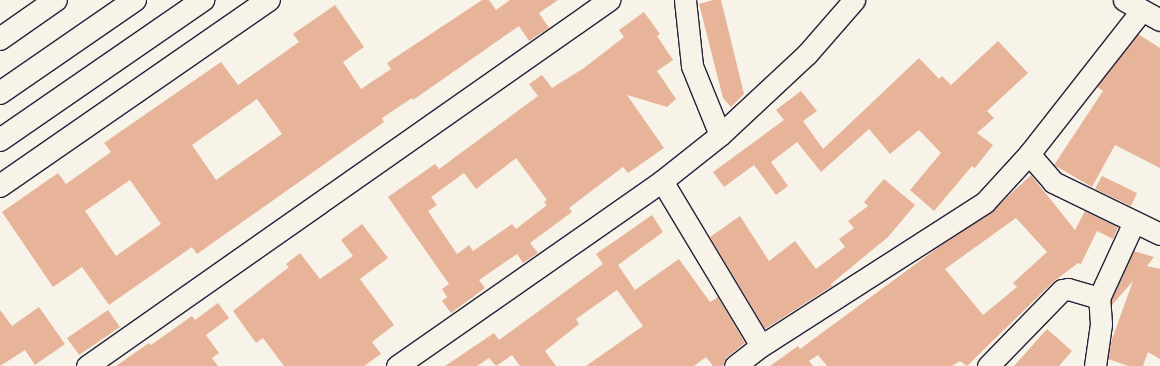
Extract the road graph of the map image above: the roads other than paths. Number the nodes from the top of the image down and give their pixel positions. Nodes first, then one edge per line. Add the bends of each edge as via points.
1 (56, 0) edge
2 (135, 0) edge
3 (202, 0) edge
4 (269, 0) edge
5 (610, 0) edge
6 (685, 0) edge
7 (854, 0) edge
8 (1124, 0) edge
9 (1141, 11) junction
10 (1160, 20) edge
11 (0, 39) edge
12 (0, 94) edge
13 (720, 135) junction
14 (0, 140) edge
15 (1029, 154) junction
16 (662, 181) junction
17 (0, 186) edge
18 (1134, 222) junction
19 (1160, 234) edge
20 (1099, 298) junction
21 (761, 346) junction
22 (87, 366) edge
23 (397, 366) edge
24 (735, 366) edge
25 (988, 366) edge
26 (1096, 366) edge

1 - 11 main road
2 - 12 main road
3 - 14 main road
4 - 17 main road
5 - 22 street
6 - 13 street via 692,66
7 - 13 street via 807,54
8 - 9 street
9 - 10 street
9 - 15 street
13 - 16 street
15 - 18 street via 1052,182
15 - 21 street via 985,202
16 - 21 street
16 - 23 street
18 - 19 street
18 - 20 street
20 - 25 street via 1068,289 1062,290
20 - 26 street via 1102,324
21 - 24 street

